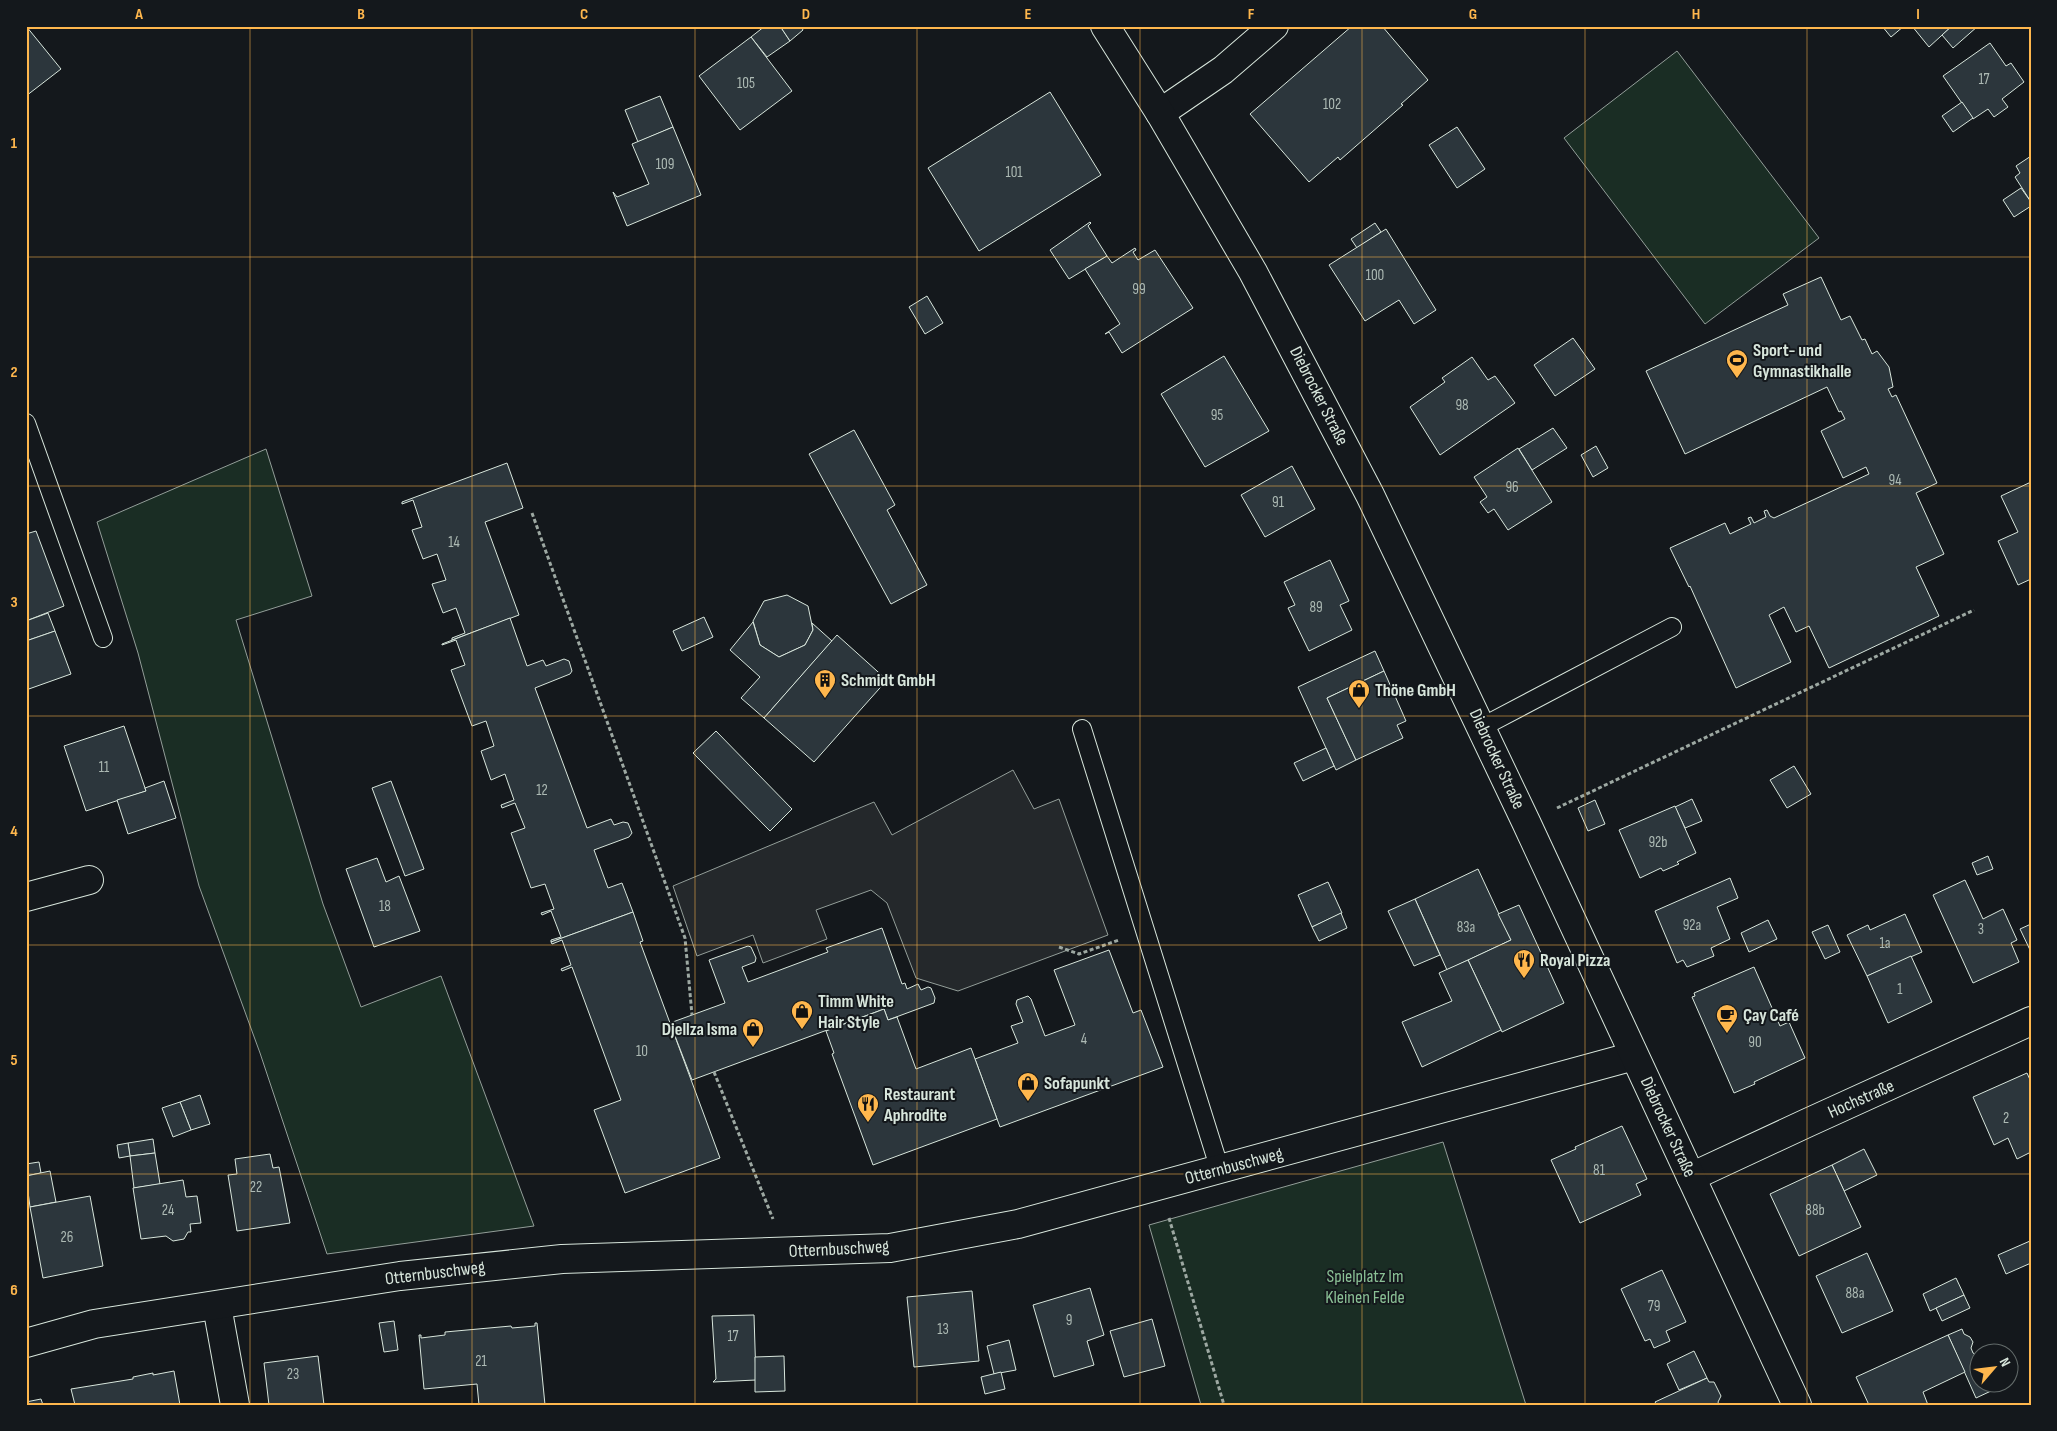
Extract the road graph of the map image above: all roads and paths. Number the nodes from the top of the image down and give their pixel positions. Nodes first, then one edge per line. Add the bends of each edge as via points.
1 (1106, 26) edge
2 (1274, 26) edge
3 (1160, 113) junction
4 (26, 424) edge
5 (532, 513) dead end
6 (1974, 610) dead end
7 (1672, 627) dead end
8 (103, 638) dead end
9 (1482, 727) junction
10 (1082, 729) dead end
11 (1559, 806) dead end
12 (89, 880) dead end
13 (26, 897) edge
14 (1145, 930) junction
15 (1059, 947) dead end
16 (692, 1015) dead end
17 (2031, 1021) edge
18 (1634, 1056) junction
19 (714, 1072) dead end
20 (1220, 1170) junction
21 (1692, 1177) junction
22 (1159, 1187) junction
23 (786, 1252) junction
24 (217, 1306) junction
25 (26, 1343) edge
26 (235, 1405) edge
27 (1224, 1405) edge
28 (1797, 1405) edge

1 - 3 street, Diebrocker Straße
2 - 3 street via 1223,70
3 - 9 street, Diebrocker Straße via 1286,333 1370,495
4 - 8 lane
5 - 16 path via 684,938
6 - 11 path
7 - 9 lane
9 - 18 street, Diebrocker Straße
10 - 14 lane
12 - 13 street
14 - 15 path via 1079,954
14 - 20 lane
17 - 21 street, Hochstraße
18 - 20 street, Otternbuschweg
18 - 21 street, Diebrocker Straße
19 - 23 path
20 - 22 street, Otternbuschweg
21 - 28 street, Diebrocker Straße
22 - 23 street, Otternbuschweg via 1018,1224 890,1248
22 - 27 path
23 - 24 street, Otternbuschweg via 562,1259 400,1276
24 - 25 street, Otternbuschweg via 94,1324
24 - 26 street

